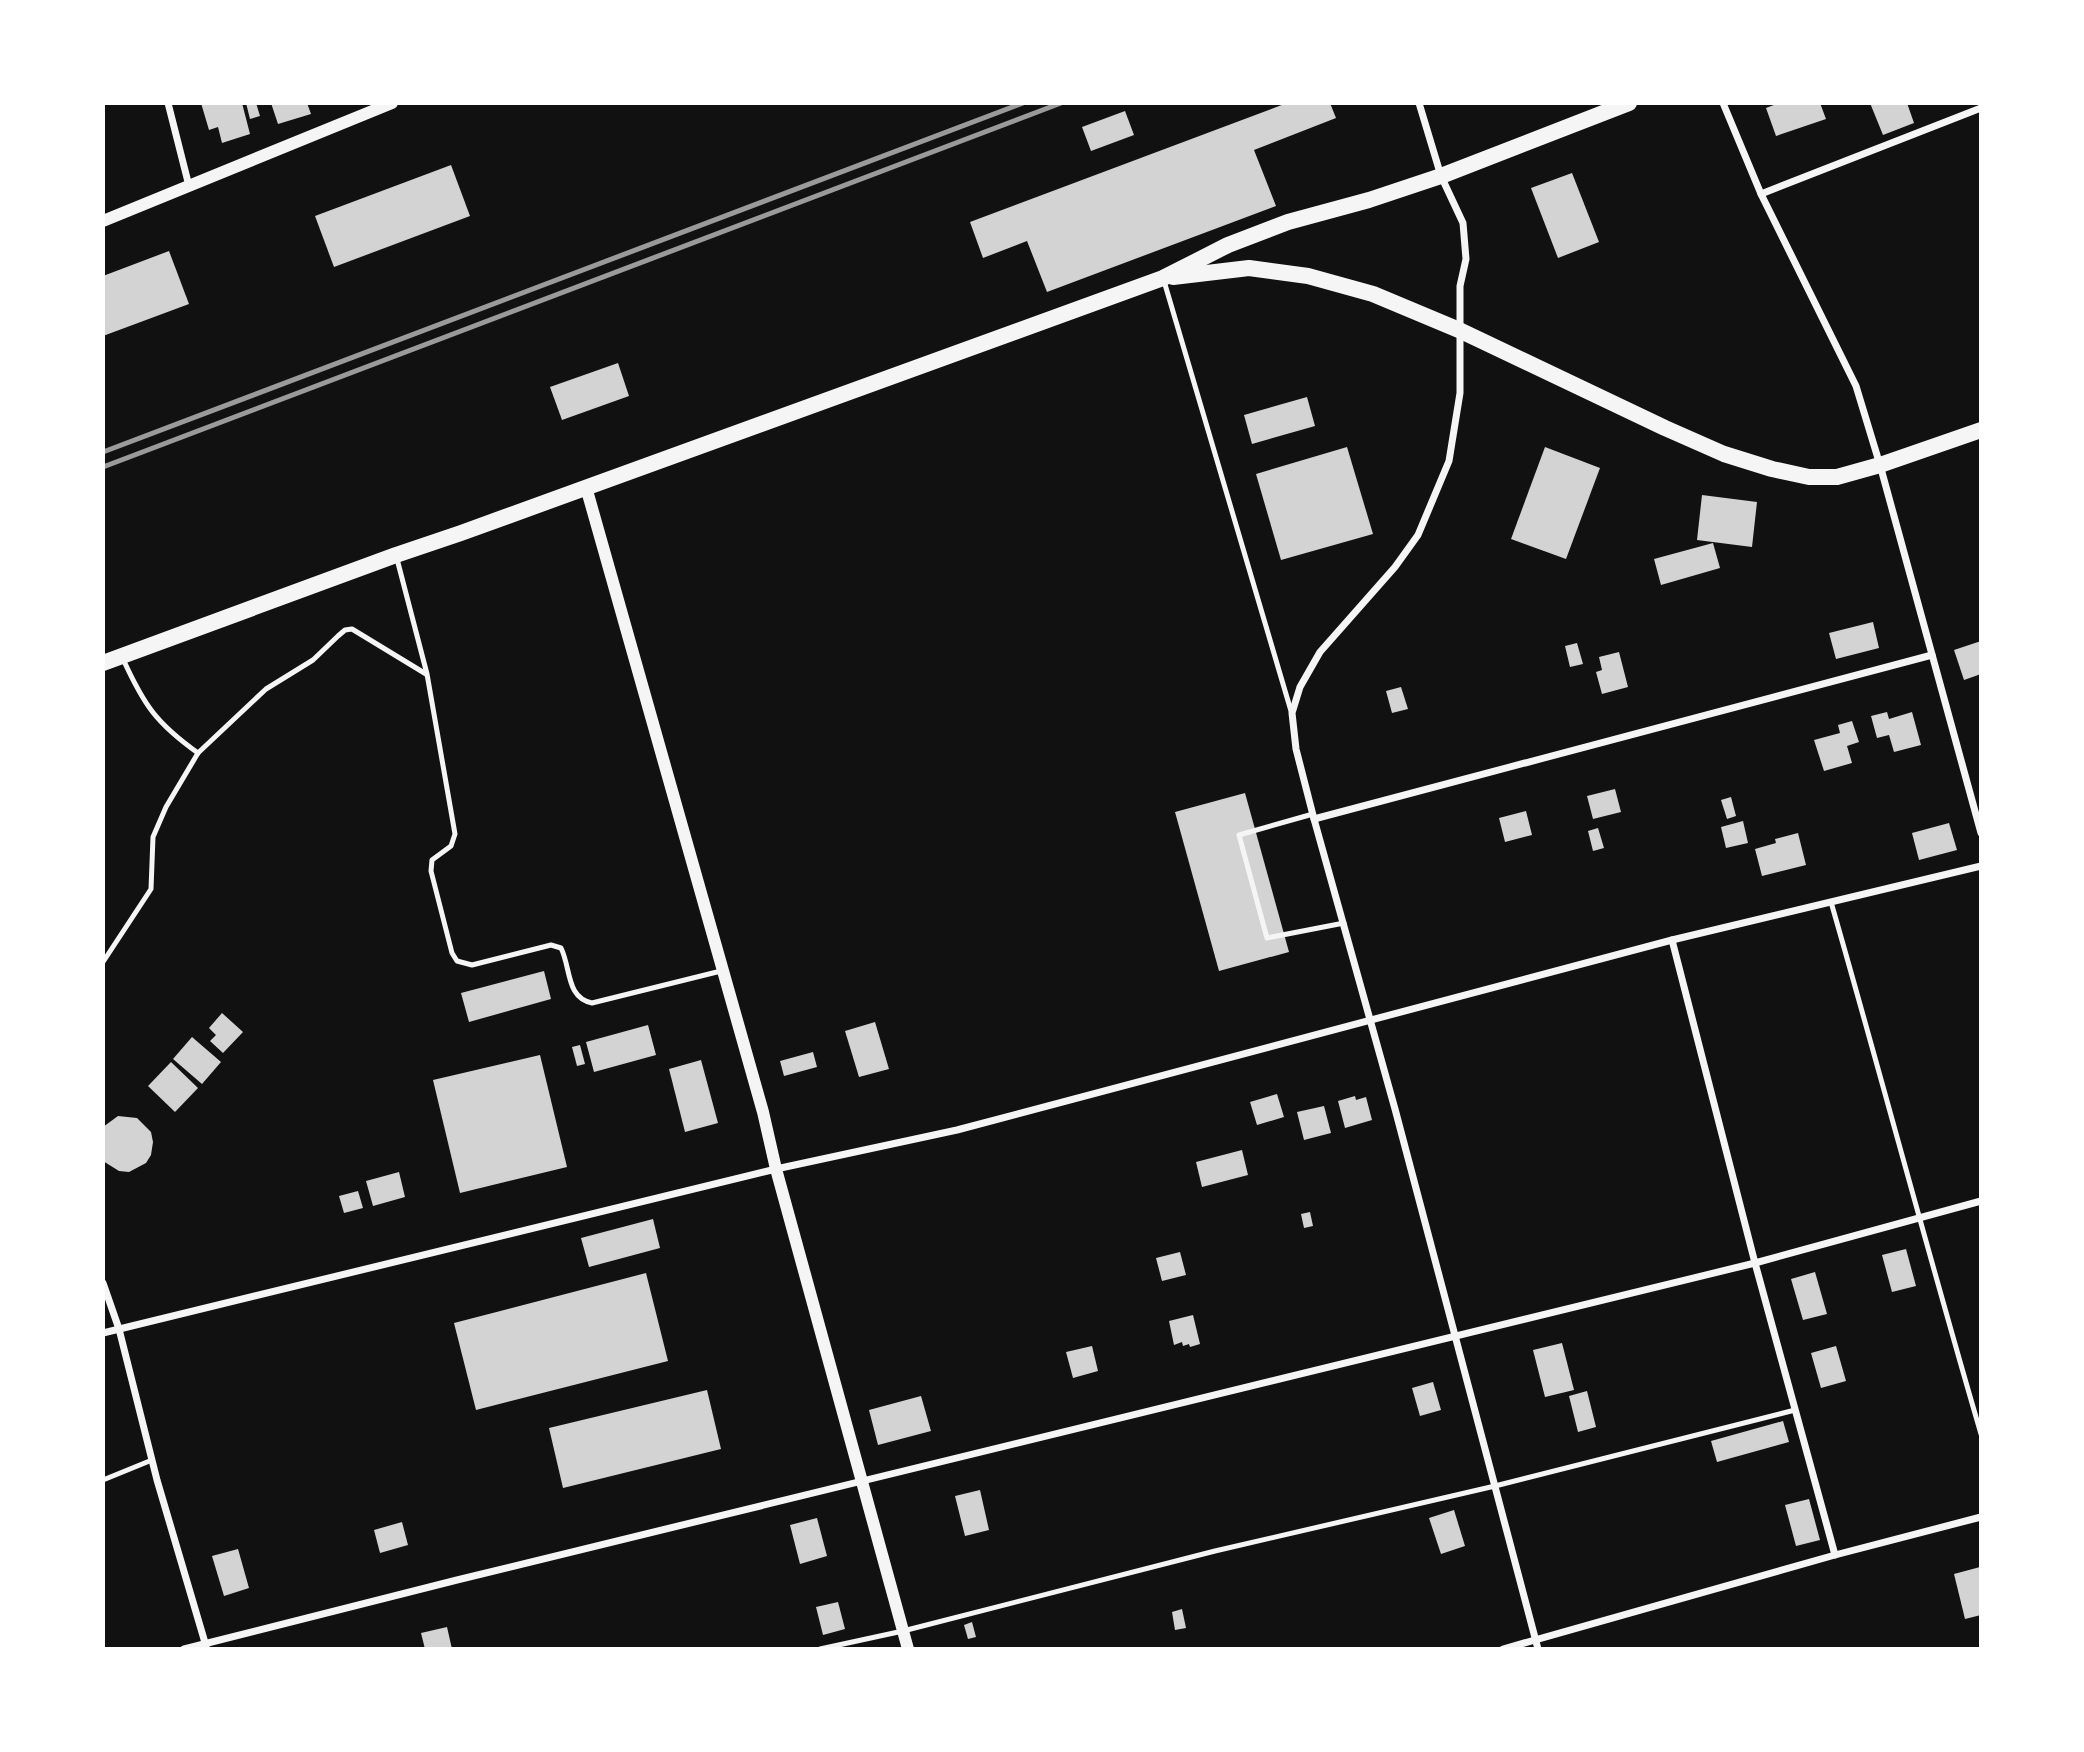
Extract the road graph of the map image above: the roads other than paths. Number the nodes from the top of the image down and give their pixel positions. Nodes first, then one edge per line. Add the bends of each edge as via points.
1 (168, 103) edge
2 (392, 103) edge
3 (1419, 103) edge
4 (1629, 103) edge
5 (1723, 103) edge
6 (1981, 108) edge
7 (1441, 176) junction
8 (189, 186) junction
9 (1761, 194) junction
10 (103, 221) edge
11 (1163, 278) junction
12 (1459, 330) junction
13 (1981, 430) edge
14 (1880, 465) junction
15 (586, 486) junction
16 (396, 555) junction
17 (121, 655) junction
18 (1932, 655) junction
19 (103, 663) edge
20 (427, 674) junction
21 (1292, 713) junction
22 (198, 753) junction
23 (1314, 816) junction
24 (1981, 833) edge
25 (1981, 866) edge
26 (1831, 902) junction
27 (1344, 923) junction
28 (1672, 940) junction
29 (103, 962) edge
30 (724, 970) junction
31 (1371, 1021) junction
32 (776, 1169) junction
33 (1981, 1201) edge
34 (1918, 1218) junction
35 (1755, 1263) junction
36 (103, 1283) edge
37 (119, 1329) junction
38 (103, 1333) edge
39 (1456, 1336) junction
40 (1795, 1410) junction
41 (1981, 1434) edge
42 (152, 1460) junction
43 (103, 1480) edge
44 (862, 1481) junction
45 (1495, 1486) junction
46 (1981, 1517) edge
47 (1835, 1555) junction
48 (903, 1631) junction
49 (1537, 1645) edge
50 (206, 1646) edge
51 (184, 1649) edge
52 (820, 1649) edge
53 (908, 1649) edge
54 (1503, 1649) edge

1 - 8 street
2 - 8 street
3 - 7 street
4 - 7 main road
5 - 9 street
6 - 9 street
7 - 11 main road via 1287,222
7 - 12 street via 1463,223 1466,259
8 - 10 street
9 - 14 street via 1856,386
11 - 12 main road via 1249,268 1308,276 1373,294
11 - 15 main road
11 - 21 lane
12 - 14 main road via 1724,454 1809,477 1837,477
12 - 21 street via 1460,393 1450,461 1418,535 1320,652 1300,687
13 - 14 main road
14 - 18 street
15 - 16 main road
15 - 30 street
16 - 17 main road
16 - 20 lane
17 - 19 main road
17 - 22 lane via 141,698 168,732
18 - 23 street
18 - 24 street
20 - 22 lane via 358,631 345,630 313,660 265,689
20 - 30 lane via 455,834 451,846 432,860 431,871 457,961 472,965 551,945 561,948 575,995 592,1003
21 - 23 street via 1296,749
22 - 29 lane via 153,837 151,889
23 - 27 street
23 - 27 lane via 1239,835 1267,938
25 - 26 street
26 - 28 street
26 - 34 lane
27 - 31 street
28 - 31 street
28 - 35 street
30 - 32 street
31 - 32 street via 957,1130
31 - 39 street
32 - 37 street
32 - 44 street
33 - 34 street
34 - 35 street
34 - 41 lane
35 - 39 street
35 - 40 street
36 - 37 street
37 - 38 street
37 - 42 street
39 - 44 street
39 - 45 street
40 - 45 lane
40 - 47 street
42 - 43 lane
42 - 50 street
44 - 48 street
44 - 50 street
45 - 48 lane
45 - 49 street
46 - 47 street
47 - 49 street
48 - 52 lane
48 - 53 street
49 - 54 street
50 - 51 street

